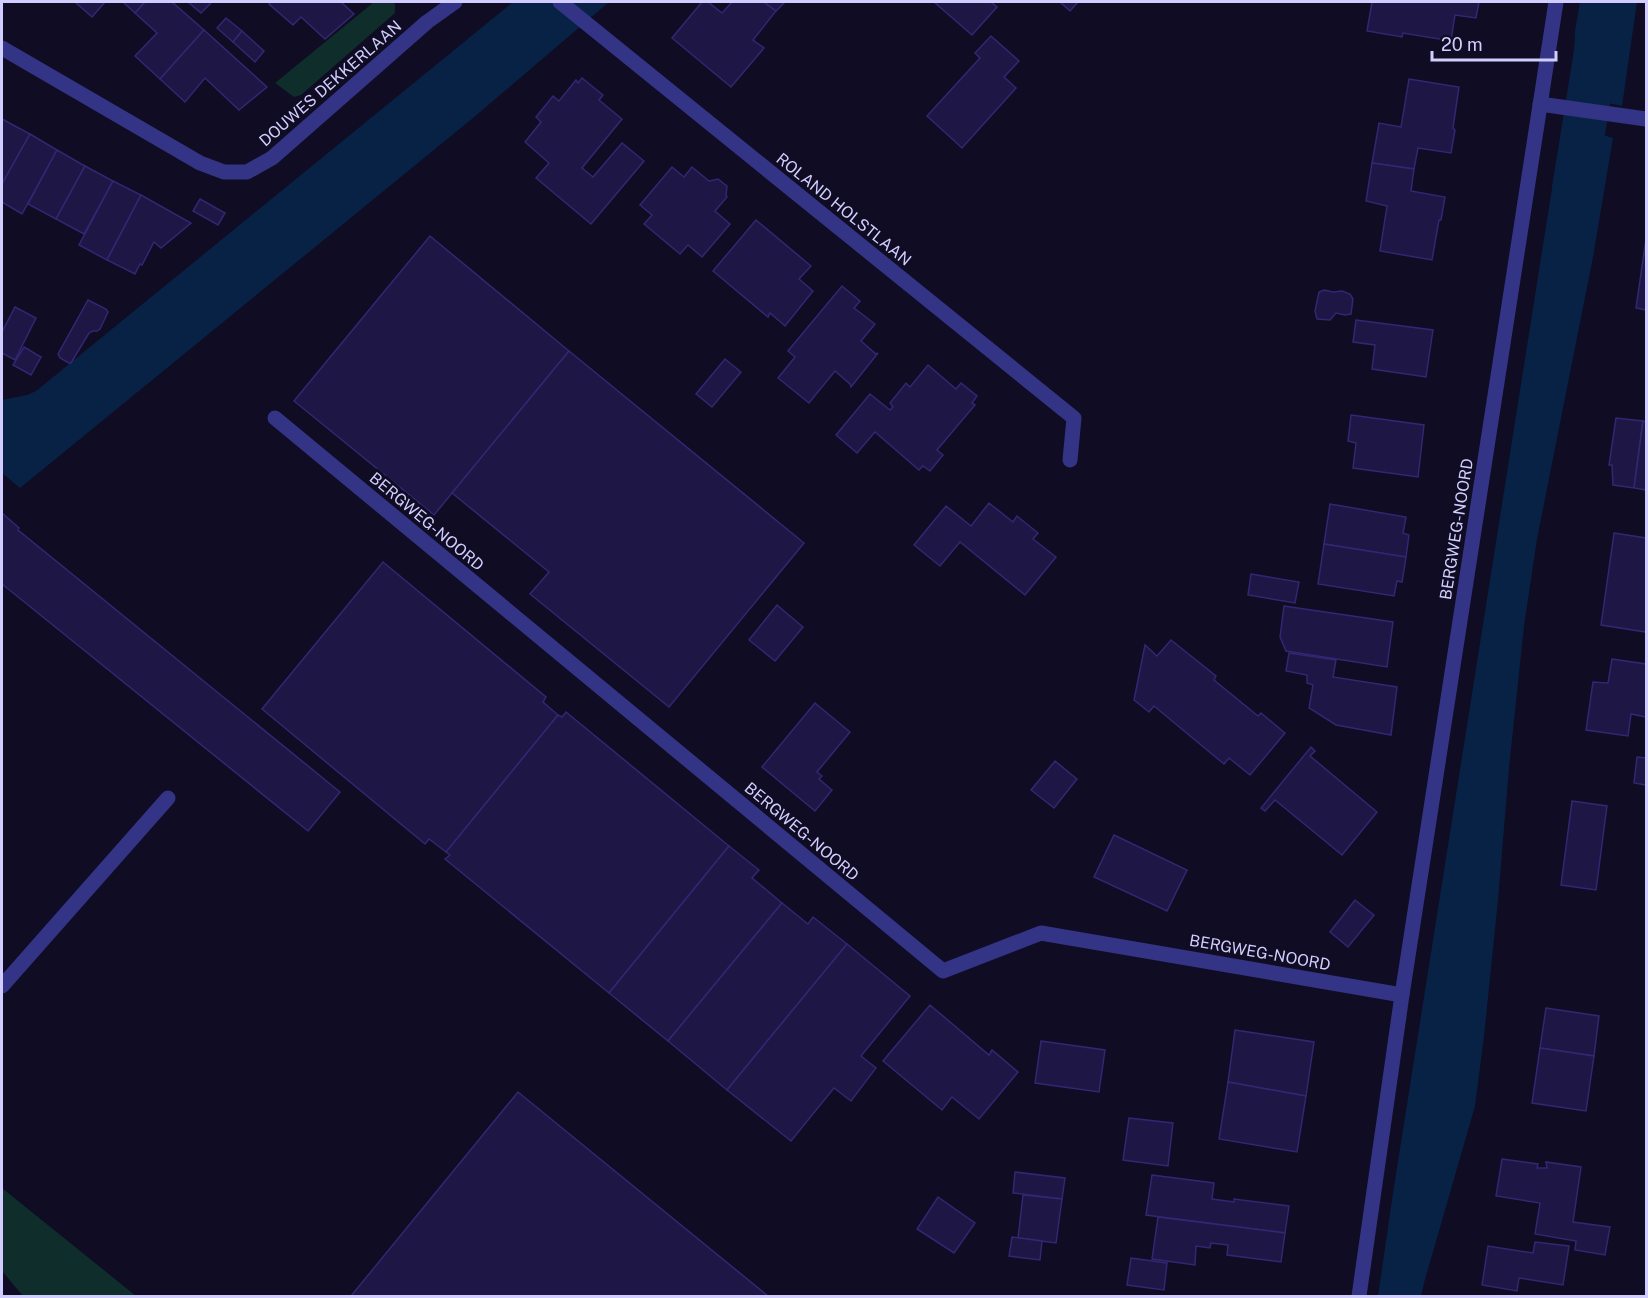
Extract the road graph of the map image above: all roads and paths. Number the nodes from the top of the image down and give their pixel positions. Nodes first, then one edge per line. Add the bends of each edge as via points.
1 (454, 2) edge
2 (560, 2) edge
3 (1556, 2) edge
4 (2, 48) edge
5 (1540, 104) junction
6 (1647, 119) edge
7 (275, 418) dead end
8 (1070, 460) dead end
9 (168, 798) dead end
10 (2, 986) edge
11 (1402, 995) junction
12 (1359, 1296) edge

1 - 4 street, DOUWES DEKKERLAAN via 272,158 247,172 224,172 200,163
2 - 8 street, ROLAND HOLSTLAAN via 1074,418
3 - 5 street, BERGWEG-NOORD
5 - 6 street
5 - 11 street, BERGWEG-NOORD
7 - 11 street, BERGWEG-NOORD via 943,971 1041,933
9 - 10 street
11 - 12 street, BERGWEG-NOORD

